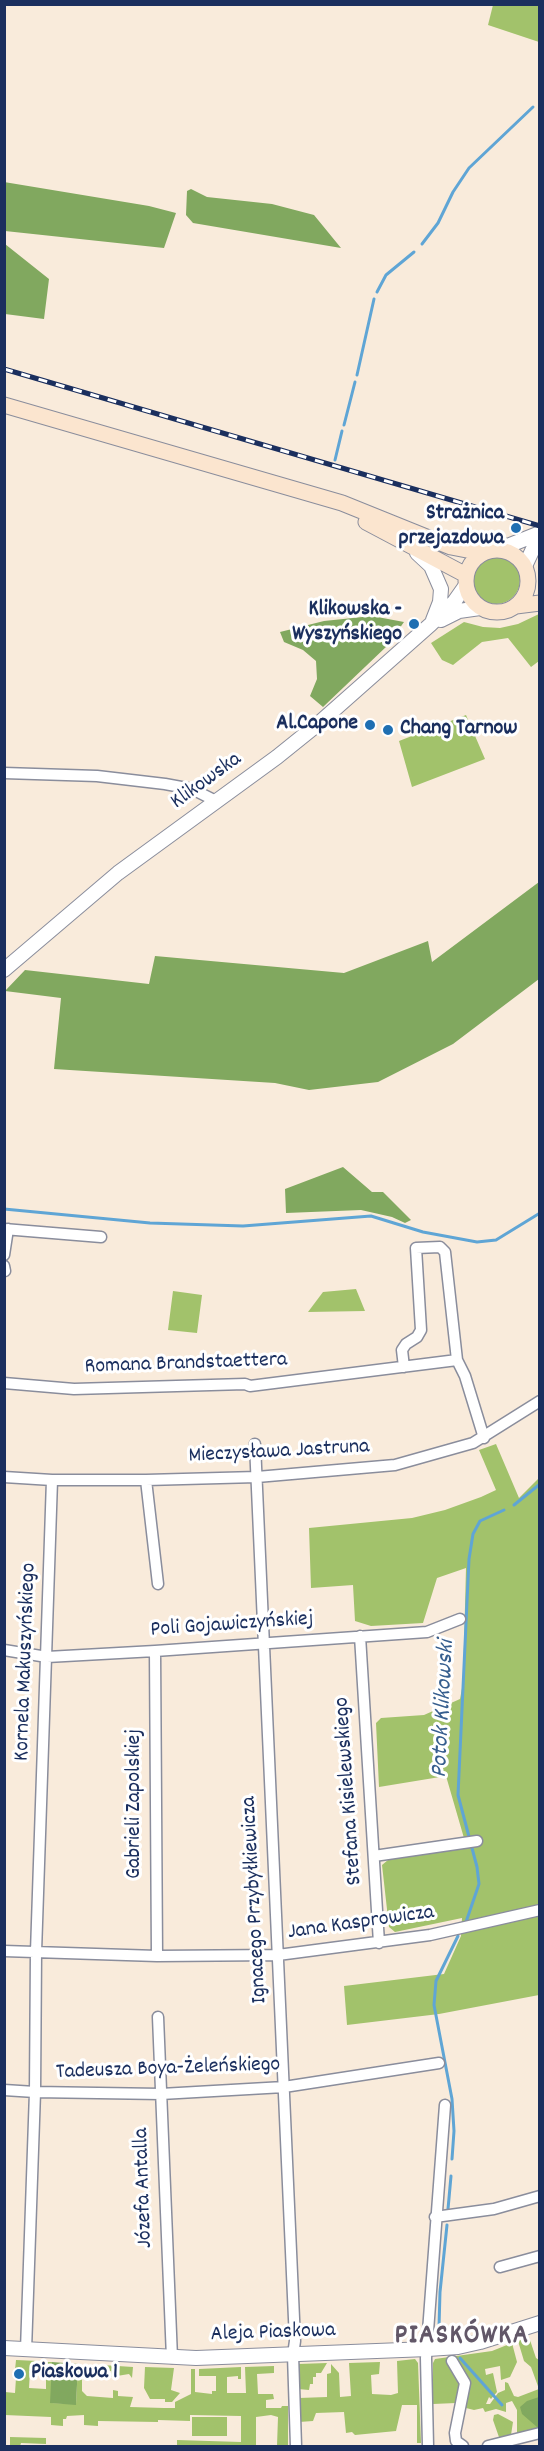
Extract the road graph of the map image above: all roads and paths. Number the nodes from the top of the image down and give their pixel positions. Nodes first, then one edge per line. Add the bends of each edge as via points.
1 (4, 405) edge
2 (295, 489) junction
3 (540, 533) edge
4 (406, 545) junction
5 (500, 549) junction
6 (482, 553) junction
7 (530, 573) edge
8 (466, 580) junction
9 (540, 603) edge
10 (516, 606) junction
11 (480, 608) junction
12 (431, 624) junction
13 (4, 773) edge
14 (216, 801) junction
15 (4, 970) edge
16 (6, 1229) edge
17 (101, 1237) dead end
18 (4, 1255) edge
19 (4, 1266) edge
20 (5, 1272) edge
21 (457, 1360) junction
22 (404, 1367) junction
23 (4, 1383) edge
24 (540, 1401) edge
25 (484, 1438) junction
26 (255, 1444) dead end
27 (4, 1477) edge
28 (257, 1477) junction
29 (52, 1480) junction
30 (146, 1480) junction
31 (158, 1584) dead end
32 (460, 1620) dead end
33 (360, 1636) junction
34 (263, 1643) junction
35 (4, 1650) edge
36 (155, 1652) junction
37 (47, 1657) junction
38 (474, 1841) dead end
39 (374, 1856) junction
40 (540, 1910) edge
41 (379, 1943) junction
42 (4, 1951) edge
43 (36, 1952) junction
44 (278, 1954) junction
45 (157, 1956) junction
46 (158, 2017) dead end
47 (439, 2063) dead end
48 (284, 2087) junction
49 (4, 2090) edge
50 (35, 2092) junction
51 (161, 2094) junction
52 (445, 2105) dead end
53 (540, 2196) edge
54 (435, 2217) junction
55 (540, 2256) edge
56 (500, 2267) dead end
57 (540, 2323) edge
58 (4, 2348) edge
59 (428, 2349) junction
60 (26, 2350) junction
61 (293, 2355) junction
62 (172, 2358) junction
63 (452, 2361) dead end
64 (540, 2433) edge
65 (296, 2446) edge
66 (428, 2446) edge
67 (460, 2446) edge
68 (488, 2446) edge

1 - 2 main road
2 - 4 main road via 381,529
2 - 6 main road via 365,511 450,547
3 - 5 street
3 - 7 street
4 - 8 main road via 451,565
4 - 12 street via 431,566 439,582 440,602
5 - 6 main road
5 - 7 main road via 517,557
6 - 8 main road via 469,566
7 - 10 main road via 526,591
8 - 11 main road via 472,600
8 - 12 street, Klikowska via 453,602
9 - 10 main road
10 - 11 main road via 498,612
11 - 12 street, Klikowska via 459,611
12 - 14 street, Klikowska via 303,737
13 - 14 street via 97,776 165,784 192,789
14 - 15 street, Klikowska via 118,873
16 - 17 street
16 - 18 street
19 - 20 street
21 - 22 street, Romana Brandstaettera
21 - 22 street via 445,1252 436,1246 421,1247 416,1248 421,1330 402,1350
21 - 25 street
22 - 23 street, Romana Brandstaettera via 250,1386 74,1389
24 - 25 street, Mieczysława Jastruna
25 - 28 street, Mieczysława Jastruna via 395,1465
26 - 28 street, Ignacego Przybyłkiewicza
27 - 29 street, Mieczysława Jastruna
28 - 30 street, Mieczysława Jastruna
28 - 34 street, Ignacego Przybyłkiewicza
29 - 30 street, Mieczysława Jastruna
29 - 37 street, Kornela Makuszyńskiego
30 - 31 street
32 - 33 street, Poli Gojawiczyńskiej via 427,1632
33 - 34 street, Poli Gojawiczyńskiej
33 - 39 street, Stefana Kisielewskiego
34 - 36 street, Poli Gojawiczyńskiej
34 - 44 street, Ignacego Przybyłkiewicza
35 - 37 street, Poli Gojawiczyńskiej
36 - 37 street, Poli Gojawiczyńskiej
36 - 45 street, Gabrieli Zapolskiej
37 - 43 street, Kornela Makuszyńskiego
38 - 39 street
39 - 41 street, Stefana Kisielewskiego
40 - 41 street, Jana Kasprowicza
41 - 44 street, Jana Kasprowicza
42 - 43 street, Jana Kasprowicza
43 - 45 street, Jana Kasprowicza
43 - 50 street, Kornela Makuszyńskiego
44 - 45 street, Jana Kasprowicza
44 - 48 street, Ignacego Przybyłkiewicza
46 - 51 street, Józefa Antalla
47 - 48 street, Tadeusza Boya-Żeleńskiego
48 - 51 street, Tadeusza Boya-Żeleńskiego
48 - 61 street, Ignacego Przybyłkiewicza
49 - 50 street, Tadeusza Boya-Żeleńskiego
50 - 51 street, Tadeusza Boya-Żeleńskiego
50 - 60 street, Kornela Makuszyńskiego
51 - 62 street, Józefa Antalla
52 - 54 street
53 - 54 street via 494,2210
54 - 59 street
55 - 56 street
57 - 59 street, Aleja Piaskowa via 480,2342
58 - 60 street, Aleja Piaskowa
59 - 61 street, Aleja Piaskowa
59 - 66 street
60 - 62 street, Aleja Piaskowa
61 - 62 street, Aleja Piaskowa
61 - 65 street, Ignacego Przybyłkiewicza
63 - 67 street via 465,2383 454,2433
64 - 68 street

